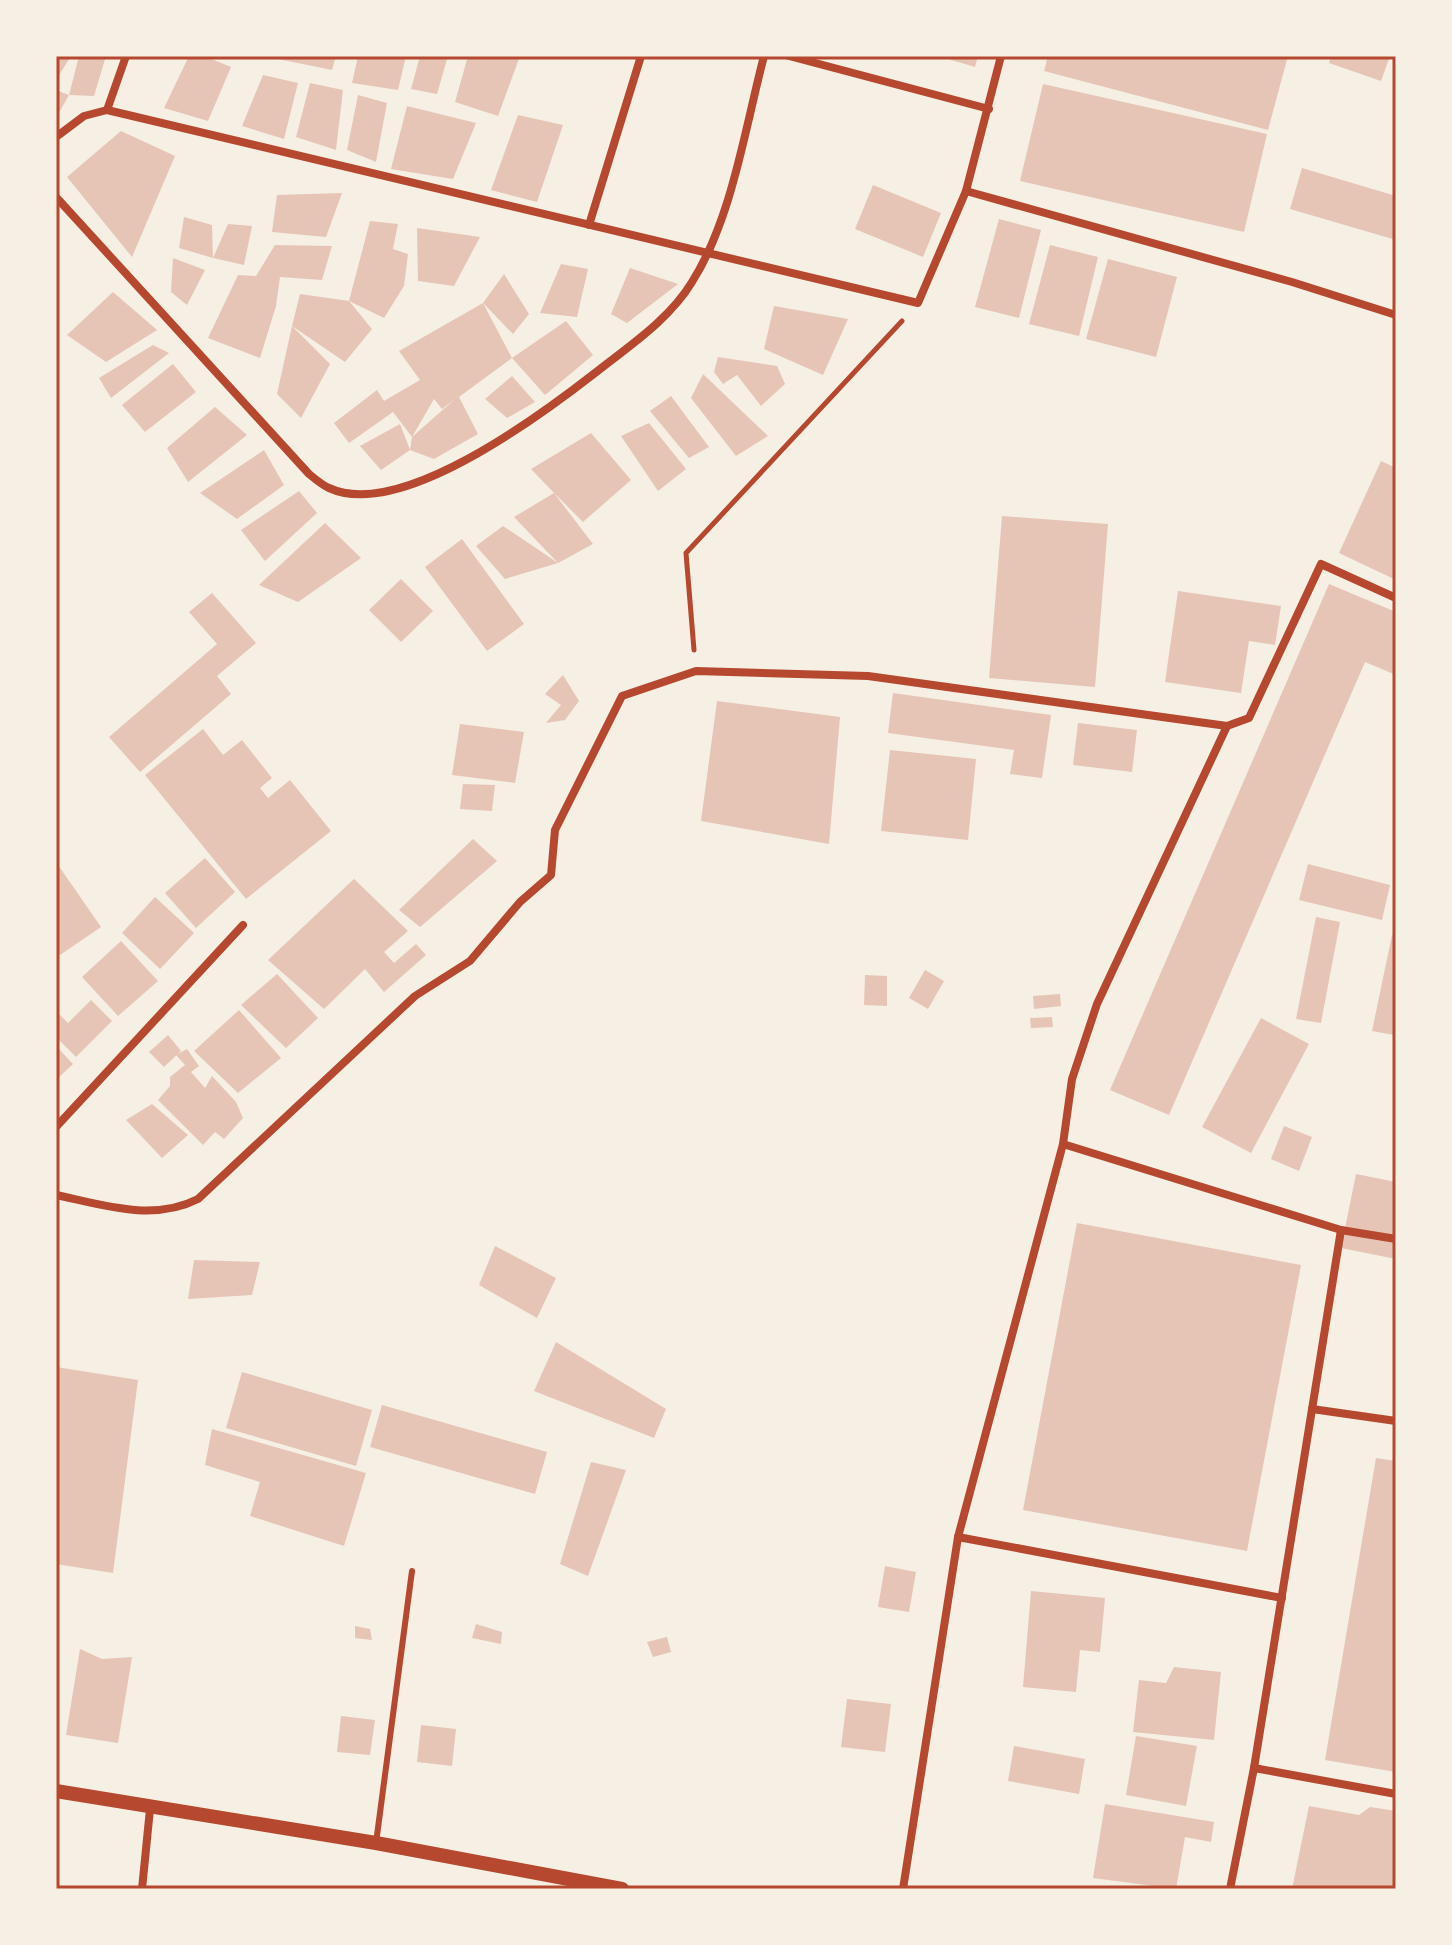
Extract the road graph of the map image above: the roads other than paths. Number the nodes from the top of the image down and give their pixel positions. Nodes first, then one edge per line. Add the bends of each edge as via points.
1 (126, 56) edge
2 (641, 56) edge
3 (764, 56) edge
4 (789, 56) edge
5 (1001, 56) edge
6 (813, 59) edge
7 (989, 109) junction
8 (107, 110) junction
9 (56, 137) edge
10 (966, 191) junction
11 (56, 197) edge
12 (589, 225) junction
13 (709, 252) junction
14 (1396, 315) edge
15 (1396, 598) edge
16 (1227, 726) junction
17 (243, 925) dead end
18 (56, 1127) edge
19 (1063, 1144) junction
20 (56, 1195) edge
21 (1341, 1230) junction
22 (1396, 1239) edge
23 (1312, 1409) junction
24 (1396, 1421) edge
25 (958, 1537) junction
26 (412, 1571) dead end
27 (1282, 1598) junction
28 (1254, 1768) junction
29 (56, 1791) edge
30 (1396, 1794) edge
31 (150, 1809) junction
32 (376, 1843) junction
33 (142, 1889) edge
34 (622, 1889) edge
35 (903, 1889) edge
36 (1230, 1889) edge

1 - 8 street
2 - 12 street
3 - 13 street
4 - 6 street
5 - 7 street
6 - 7 street
7 - 10 street
8 - 9 street via 84,116
8 - 12 street
10 - 13 street via 918,303
10 - 14 street
11 - 13 street via 309,474 330,489 346,492 419,482 536,419 678,303
12 - 13 street
15 - 16 street via 1321,564 1249,718
16 - 19 street via 1097,1004 1072,1079
16 - 20 street via 868,676 696,671 622,696 555,830 551,875 520,902 470,961 415,996 198,1199 154,1212
17 - 18 street
19 - 21 street
19 - 25 street
21 - 22 street
21 - 23 street
23 - 24 street
23 - 27 street
25 - 27 street
25 - 35 street
26 - 32 lane
27 - 28 street
28 - 30 street
28 - 36 street
29 - 31 street
31 - 32 street
31 - 33 street
32 - 34 street

